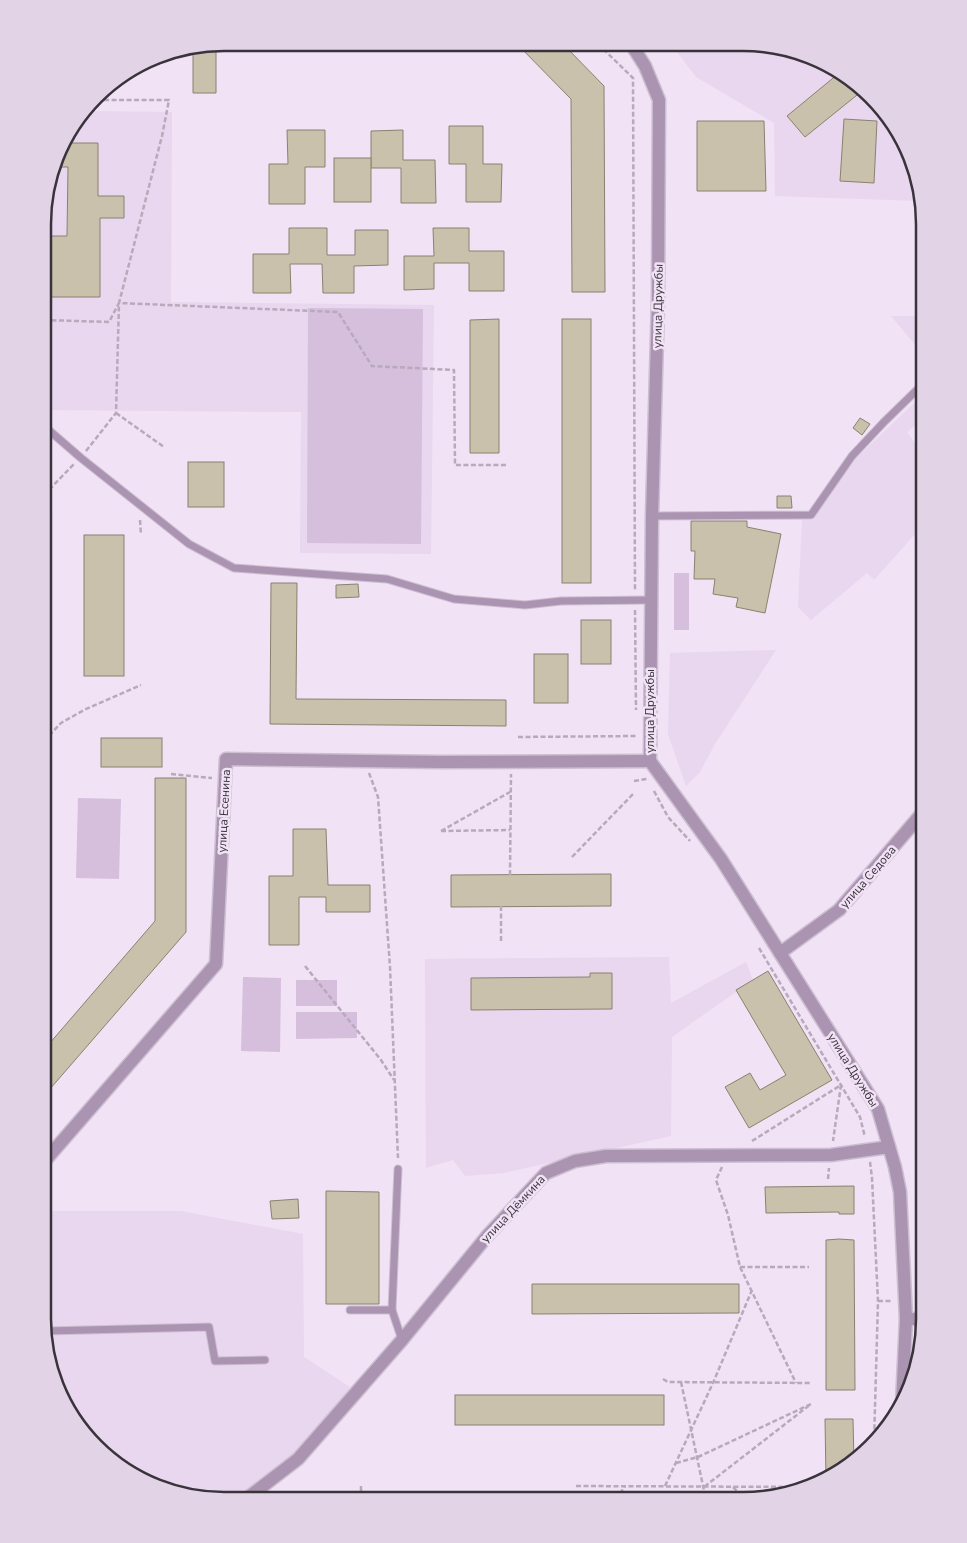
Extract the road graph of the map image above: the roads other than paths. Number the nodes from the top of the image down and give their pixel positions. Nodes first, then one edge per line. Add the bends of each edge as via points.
1 (636, 51) edge
2 (916, 391) edge
3 (51, 432) edge
4 (652, 516) junction
5 (651, 600) junction
6 (648, 762) junction
7 (915, 821) edge
8 (780, 953) junction
9 (889, 1147) junction
10 (51, 1154) edge
11 (398, 1169) road end
12 (350, 1310) dead end
13 (392, 1310) junction
14 (906, 1319) junction
15 (915, 1319) edge
16 (52, 1331) edge
17 (402, 1340) junction
18 (265, 1360) dead end
19 (903, 1385) edge
20 (255, 1492) edge

1 - 4 street, улица Дружбы via 659,100
2 - 4 lane via 852,456 811,515
3 - 5 lane via 189,544 234,568 387,579 454,598 525,604
4 - 5 street, улица Дружбы
5 - 6 street, улица Дружбы
6 - 8 street, улица Дружбы via 720,859
6 - 10 street, улица Есенина via 226,759 216,964
7 - 8 street, улица Седова via 839,910
8 - 9 street, улица Дружбы via 878,1110
9 - 14 street, улица Дружбы via 900,1192
9 - 17 street, улица Дёмкина via 831,1155 606,1156 575,1161 546,1173 488,1235
11 - 13 lane
12 - 13 lane
13 - 17 lane
14 - 15 street
14 - 19 street, улица Дружбы
16 - 18 lane via 209,1327 215,1362
17 - 20 street, улица Дёмкина via 298,1458

